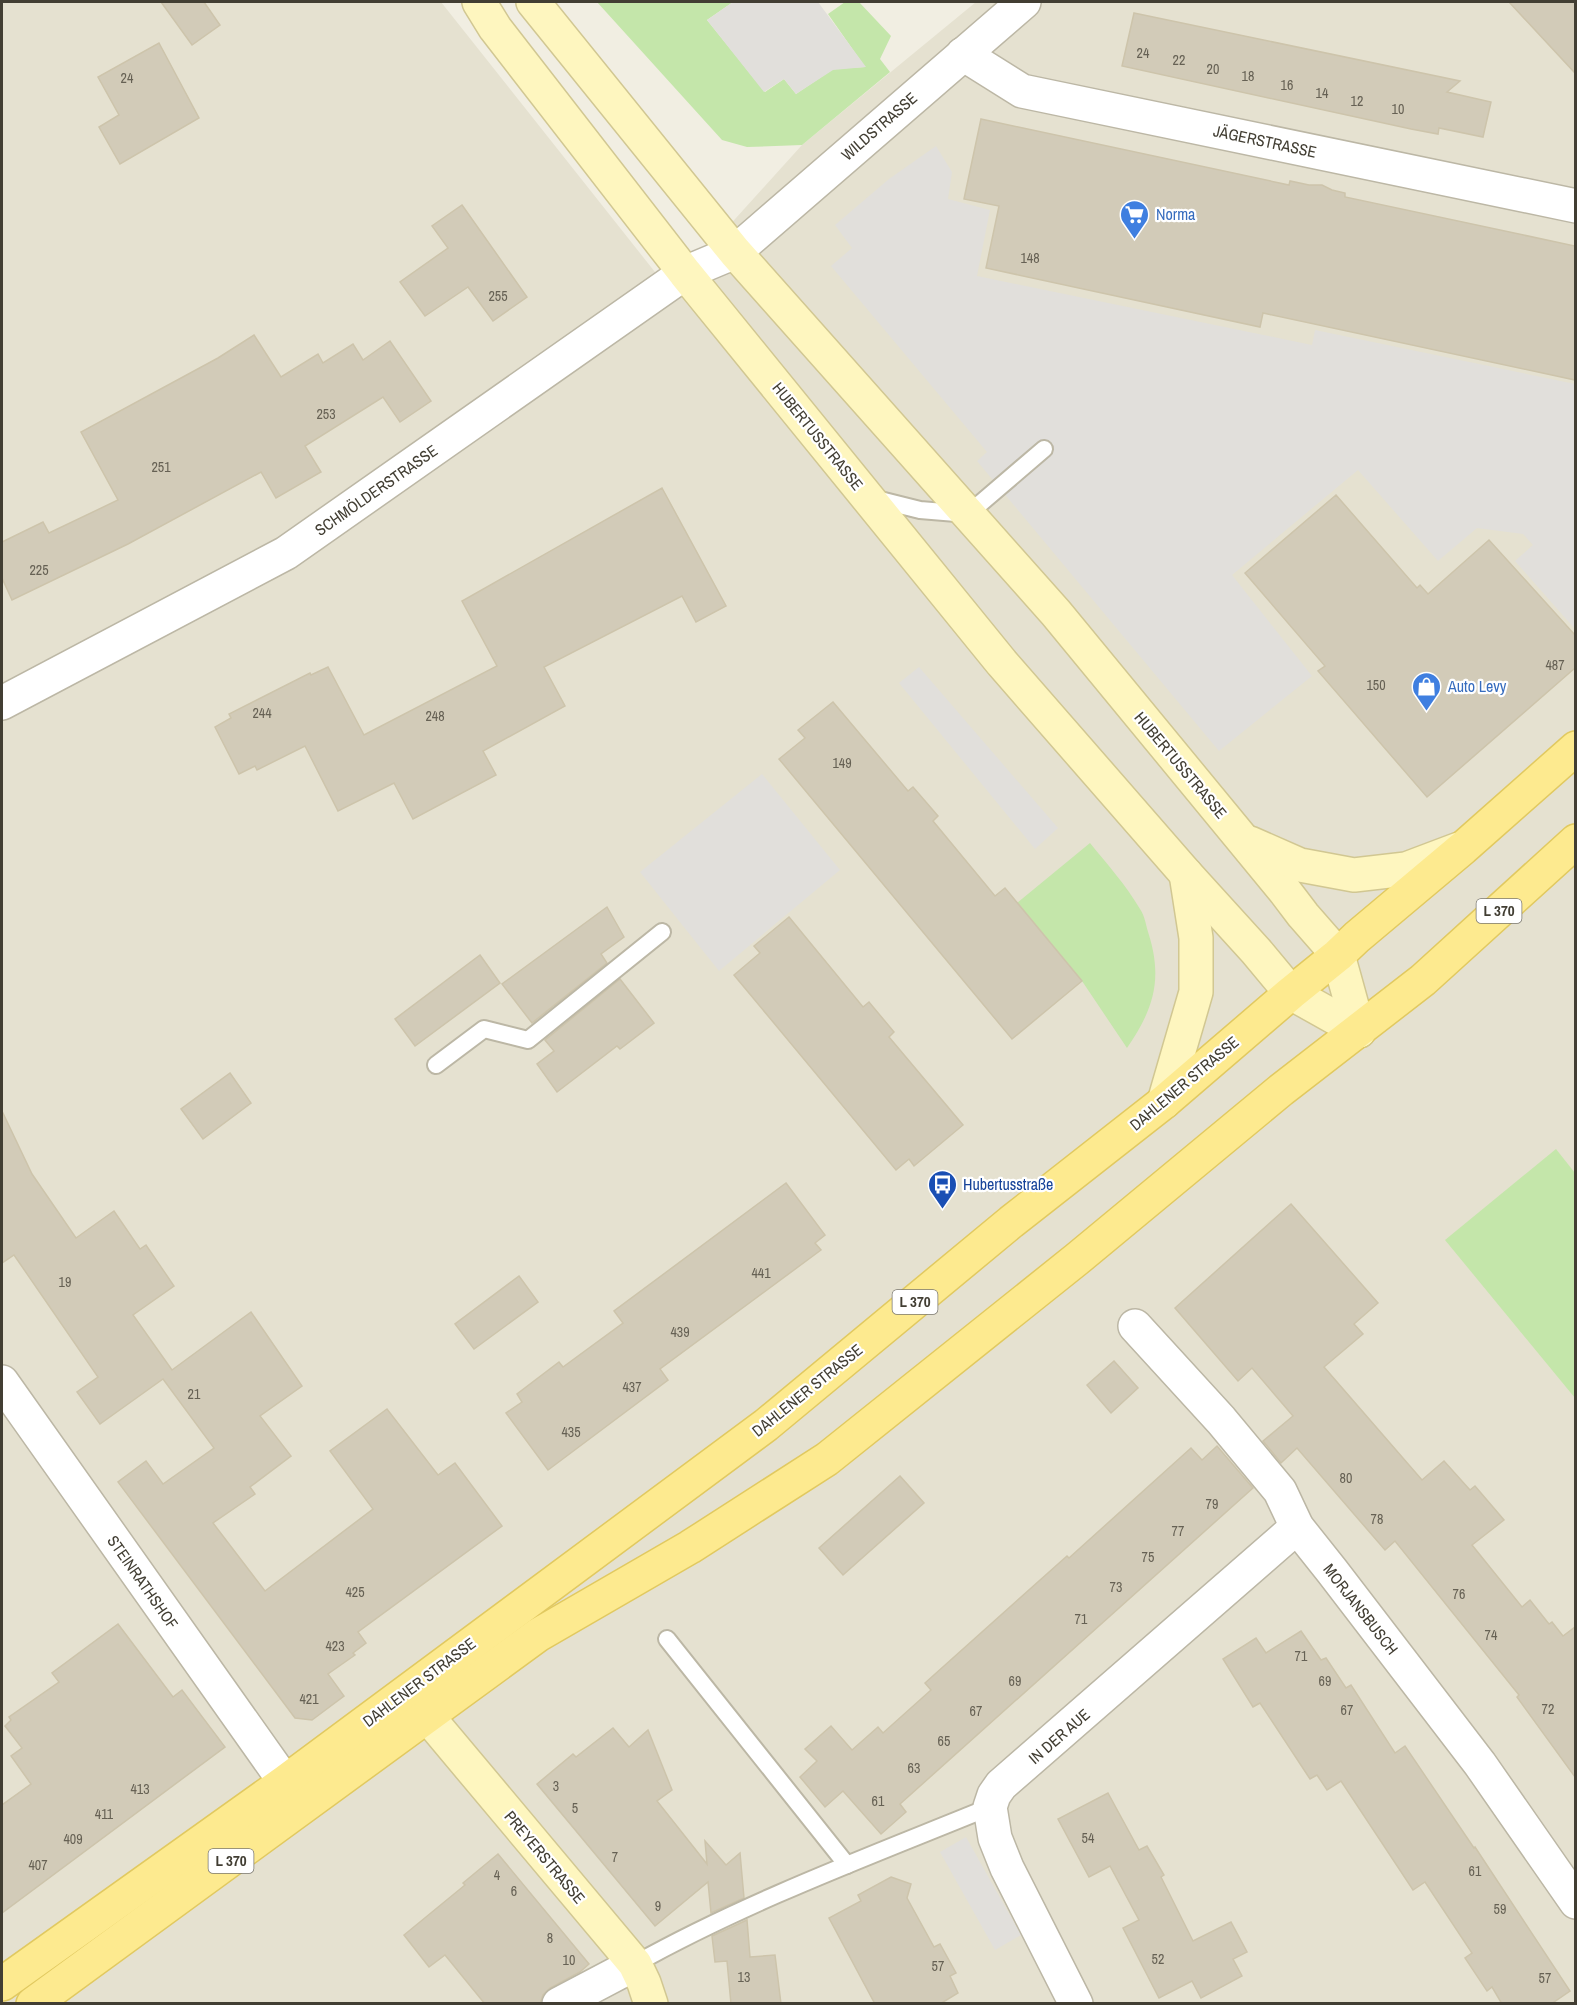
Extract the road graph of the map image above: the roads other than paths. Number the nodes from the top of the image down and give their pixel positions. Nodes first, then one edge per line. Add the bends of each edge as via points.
1 (479, 2) edge
2 (534, 2) edge
3 (1024, 2) edge
4 (963, 54) junction
5 (1575, 206) edge
6 (735, 252) junction
7 (685, 273) junction
8 (1044, 449) dead end
9 (867, 496) junction
10 (968, 514) junction
11 (2, 703) edge
12 (1575, 748) edge
13 (1243, 840) junction
14 (1575, 841) edge
15 (1463, 848) junction
16 (1186, 874) junction
17 (662, 932) dead end
18 (1338, 955) junction
19 (1291, 993) junction
20 (1359, 1031) junction
21 (436, 1065) dead end
22 (1164, 1102) junction
23 (1135, 1326) dead end
24 (2, 1382) edge
25 (1297, 1527) junction
26 (667, 1639) dead end
27 (428, 1717) junction
28 (285, 1782) junction
29 (990, 1807) junction
30 (848, 1865) junction
31 (1575, 1902) edge
32 (635, 1965) junction
33 (2, 1984) edge
34 (33, 2004) edge
35 (559, 2004) edge
36 (651, 2004) edge
37 (1076, 2004) edge

1 - 7 main road, HUBERTUSSTRASSE
2 - 6 main road, HUBERTUSSTRASSE
3 - 4 street, WILDSTRASSE
4 - 5 street, JÄGERSTRASSE via 1022,91
4 - 6 street, WILDSTRASSE
6 - 7 street, SCHMÖLDERSTRASSE
6 - 10 main road, HUBERTUSSTRASSE
7 - 9 main road, HUBERTUSSTRASSE
7 - 11 street, SCHMÖLDERSTRASSE via 286,553
8 - 10 lane
9 - 10 lane via 920,510
9 - 16 main road, HUBERTUSSTRASSE via 1002,663
10 - 13 main road, HUBERTUSSTRASSE via 1056,613
12 - 15 main road, DAHLENER STRASSE / L 370
13 - 15 main road via 1300,865 1354,875 1406,869
13 - 18 main road, HUBERTUSSTRASSE
14 - 20 main road, DAHLENER STRASSE / L 370 via 1423,980
15 - 18 main road, DAHLENER STRASSE / L 370
16 - 19 main road, HUBERTUSSTRASSE
16 - 22 main road via 1196,938 1196,992
17 - 21 lane via 528,1040 484,1029
18 - 19 main road, DAHLENER STRASSE / L 370
18 - 20 main road, HUBERTUSSTRASSE
19 - 20 main road, HUBERTUSSTRASSE
19 - 22 main road, DAHLENER STRASSE / L 370
20 - 27 main road, DAHLENER STRASSE / L 370 via 1281,1089 827,1459 690,1547 538,1635
22 - 28 main road, DAHLENER STRASSE / L 370 via 1011,1222 766,1425
23 - 25 street, MORJANSBUSCH via 1280,1491
24 - 28 street, STEINRATHSHOF
25 - 29 street, IN DER AUE via 1001,1785
25 - 31 street, MORJANSBUSCH via 1480,1764
26 - 30 lane
27 - 32 main road, PREYERSTRASSE
27 - 34 main road, DAHLENER STRASSE / L 370
28 - 33 main road, DAHLENER STRASSE / L 370
29 - 30 lane
29 - 37 street via 995,1838 1007,1868
30 - 32 lane via 687,1935
32 - 35 street
32 - 36 main road, PREYERSTRASSE

